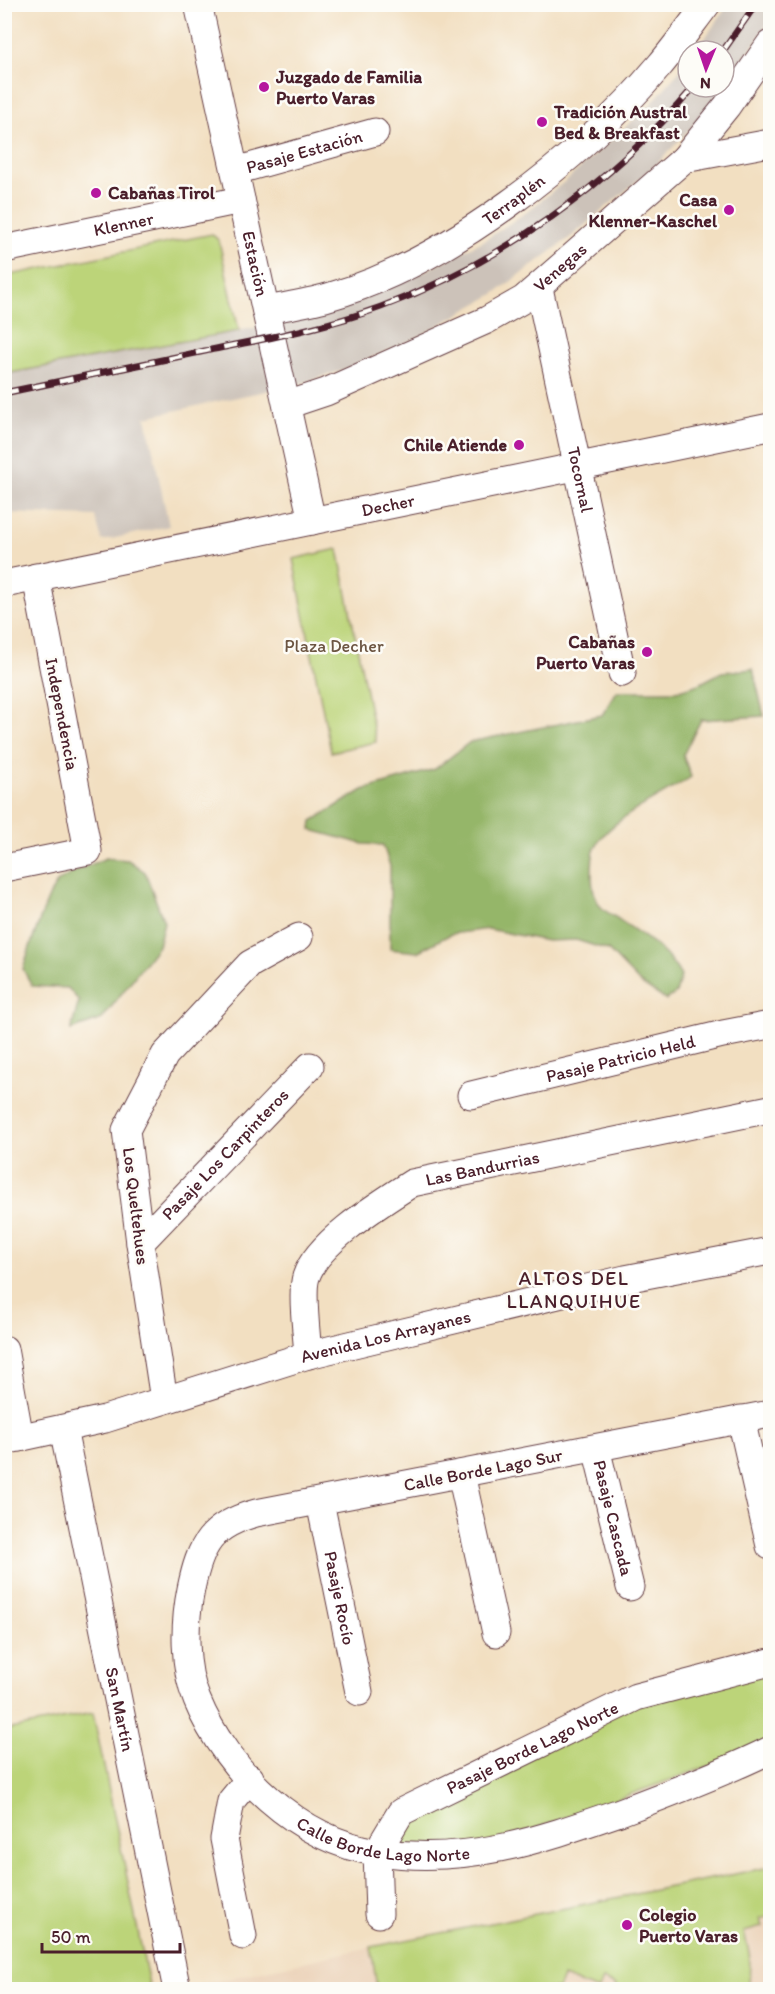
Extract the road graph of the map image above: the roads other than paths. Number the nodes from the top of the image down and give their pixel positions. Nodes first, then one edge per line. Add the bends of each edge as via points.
1 (198, 4) edge
2 (707, 4) edge
3 (771, 44) edge
4 (375, 132) dead end
5 (771, 143) edge
6 (684, 159) junction
7 (235, 171) junction
8 (241, 200) junction
9 (4, 249) edge
10 (539, 288) junction
11 (266, 310) junction
12 (287, 405) junction
13 (771, 427) edge
14 (578, 466) junction
15 (312, 520) junction
16 (36, 577) junction
17 (4, 584) edge
18 (622, 673) dead end
19 (4, 868) edge
20 (299, 937) dead end
21 (771, 1025) edge
22 (310, 1066) dead end
23 (471, 1095) dead end
24 (771, 1110) edge
25 (140, 1243) junction
26 (771, 1251) edge
27 (4, 1349) edge
28 (308, 1355) junction
29 (164, 1400) junction
30 (771, 1414) edge
31 (741, 1419) junction
32 (63, 1429) junction
33 (12, 1440) edge
34 (596, 1448) junction
35 (461, 1474) junction
36 (320, 1502) junction
37 (204, 1544) joint
38 (771, 1546) edge
39 (630, 1587) dead end
40 (496, 1633) dead end
41 (771, 1662) edge
42 (359, 1692) dead end
43 (771, 1750) edge
44 (250, 1778) junction
45 (377, 1852) junction
46 (379, 1914) dead end
47 (243, 1936) dead end
48 (177, 1989) edge

1 - 7 street, Estación
2 - 11 street, Terraplén via 659,67 592,134 493,216 374,280 328,297
3 - 6 street, Venegas
4 - 7 street, Pasaje Estación
5 - 6 street
6 - 10 street, Venegas
7 - 8 street, Estación
8 - 9 street, Klenner
8 - 11 street, Estación
10 - 12 street, Venegas via 487,320 326,392
10 - 14 street, Tocornal
11 - 12 street, Estación
12 - 15 street, Estación
13 - 14 street, Decher
14 - 15 street, Decher
14 - 18 street, Tocornal
15 - 16 street, Decher
16 - 17 street, Decher
16 - 19 street, Independencia via 88,851
20 - 25 street, Los Queltehues via 250,963 165,1055 126,1130
21 - 23 street, Pasaje Patricio Held
22 - 25 street, Pasaje Los Carpinteros
24 - 28 street, Las Bandurrias via 412,1184 383,1202 315,1260 305,1279
25 - 29 street, Los Queltehues
26 - 28 street, Avenida Los Arrayanes via 625,1278
27 - 33 street
28 - 29 street, Avenida Los Arrayanes
29 - 32 street, Avenida Los Arrayanes
30 - 31 street, Calle Borde Lago Sur
31 - 34 street, Calle Borde Lago Sur
31 - 38 street
32 - 33 street, Avenida Los Arrayanes
32 - 48 street, San Martín
34 - 35 street, Calle Borde Lago Sur
34 - 39 street, Pasaje Cascada
35 - 36 street, Calle Borde Lago Sur
35 - 40 street
36 - 37 street, Calle Borde Lago Sur via 245,1516 225,1525
36 - 42 street, Pasaje Rocío
37 - 44 street, Calle Borde Lago Norte via 187,1614 191,1677 196,1699 209,1724
41 - 45 street, Pasaje Borde Lago Norte via 636,1697 401,1812
43 - 45 street, Calle Borde Lago Norte via 672,1793 514,1847 447,1855
44 - 45 street, Calle Borde Lago Norte via 280,1807 316,1831
44 - 47 street via 231,1801 224,1839
45 - 46 street

